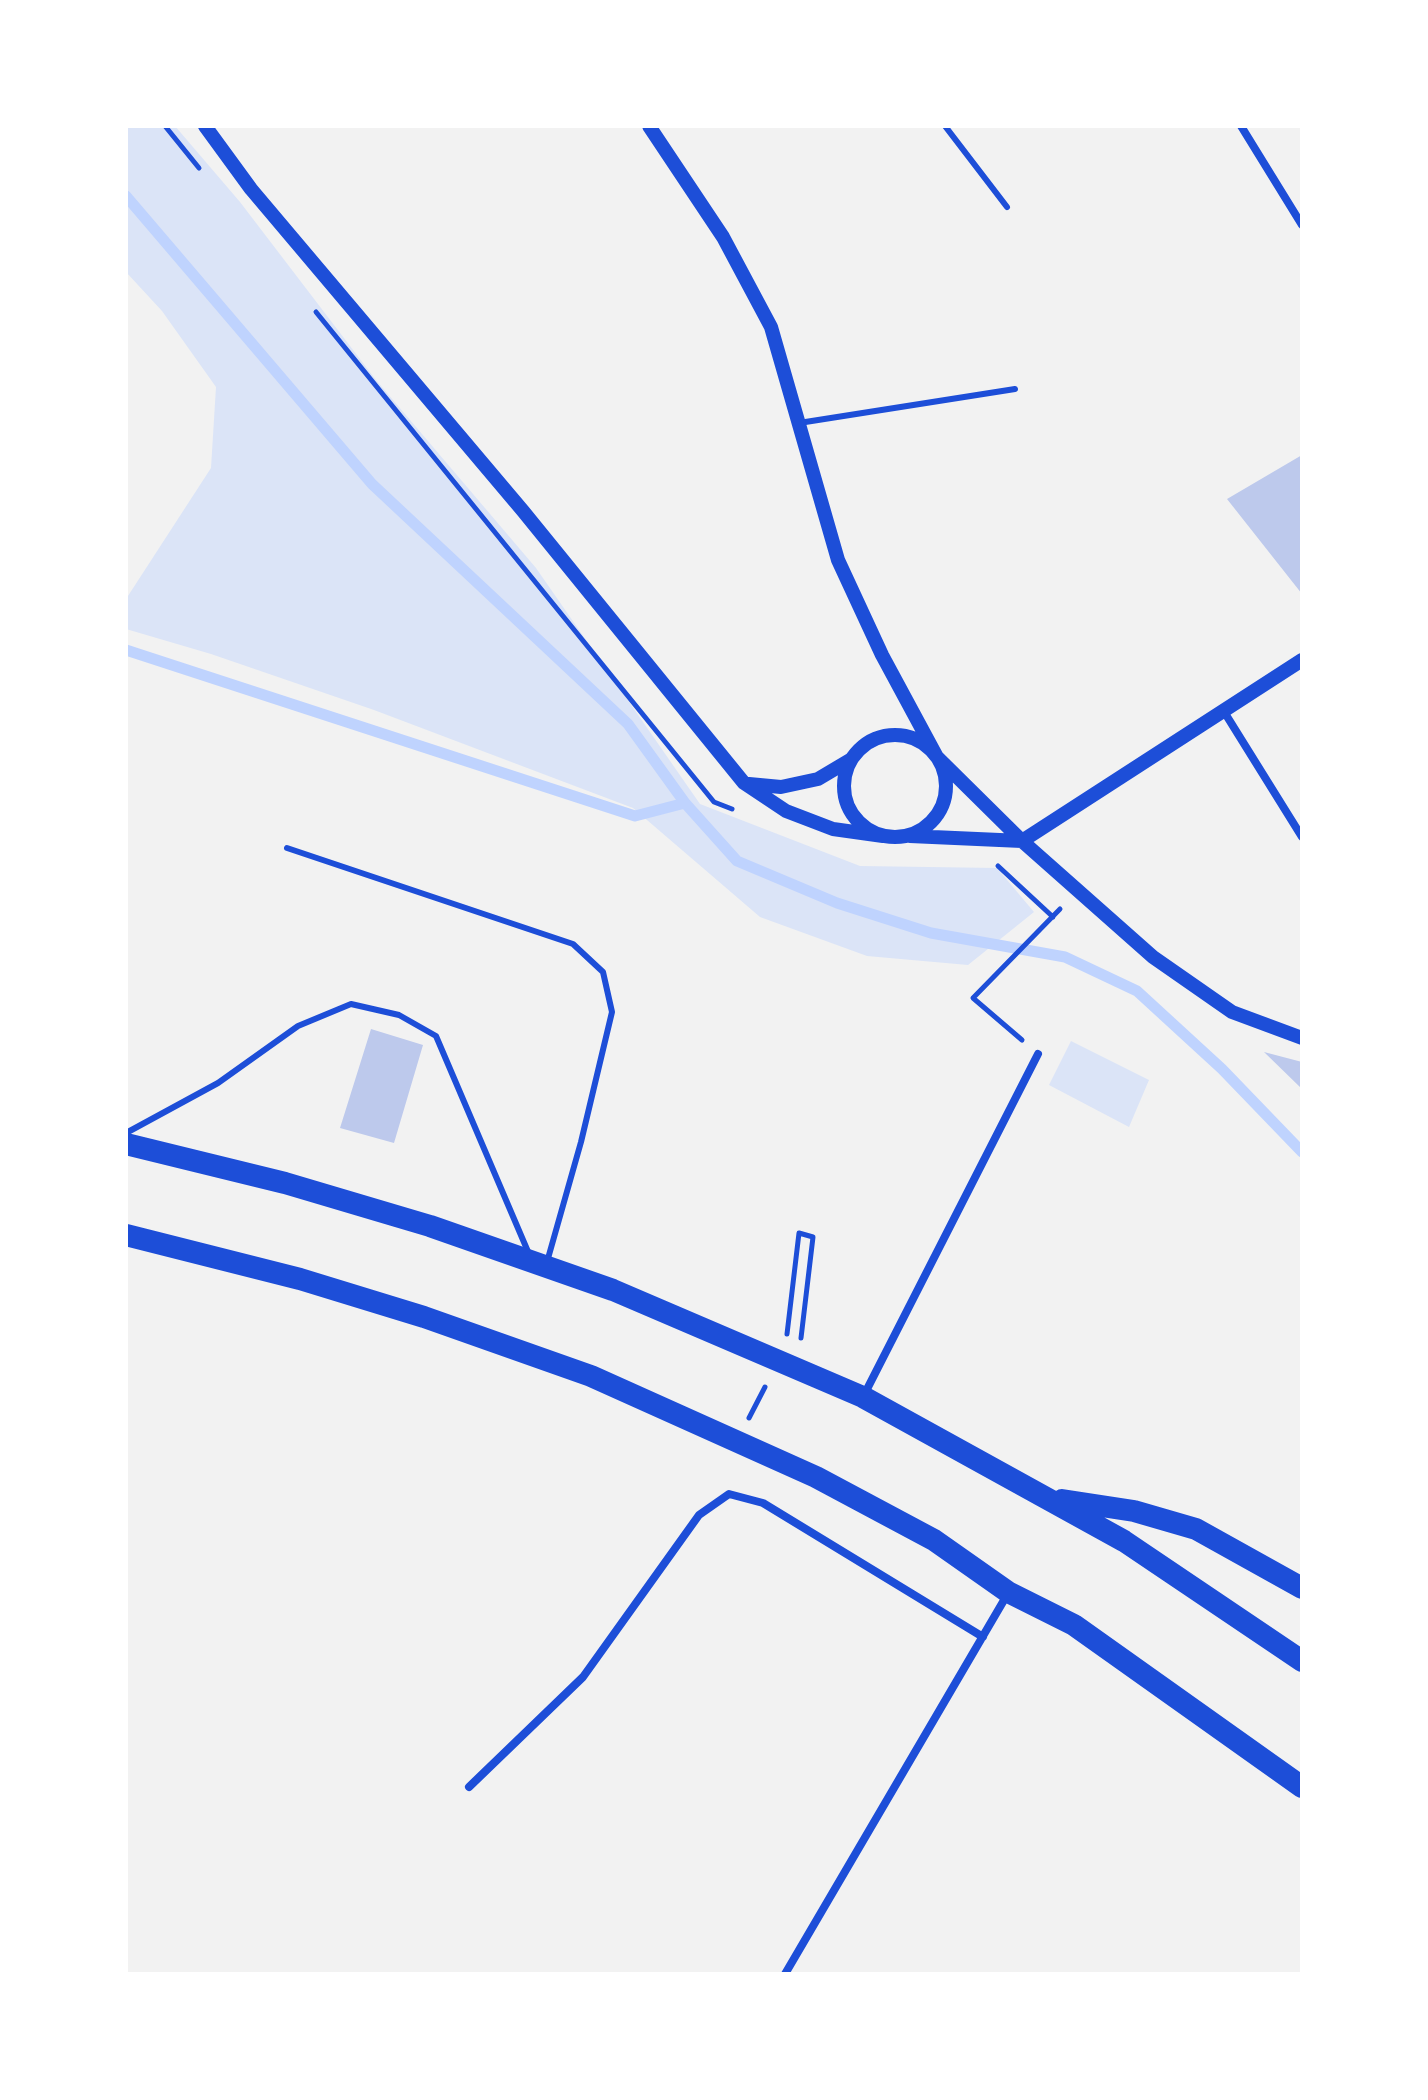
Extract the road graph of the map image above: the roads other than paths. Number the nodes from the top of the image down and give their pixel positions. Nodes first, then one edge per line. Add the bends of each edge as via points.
1 (205, 126) edge
2 (649, 126) edge
3 (945, 126) edge
4 (1241, 126) edge
5 (1007, 207) dead end
6 (1302, 225) edge
7 (1015, 389) dead end
8 (799, 423) junction
9 (1302, 660) edge
10 (1223, 710) junction
11 (937, 757) junction
12 (850, 760) junction
13 (744, 783) junction
14 (883, 836) junction
15 (910, 836) junction
16 (1302, 837) edge
17 (1022, 841) junction
18 (287, 848) dead end
19 (1302, 1038) edge
20 (1038, 1054) road end
21 (126, 1133) edge
22 (126, 1144) edge
23 (126, 1235) edge
24 (539, 1263) junction
25 (863, 1397) junction
26 (1045, 1497) junction
27 (1302, 1588) edge
28 (1008, 1592) junction
29 (983, 1637) junction
30 (1302, 1661) edge
31 (469, 1787) dead end
32 (1302, 1787) edge
33 (785, 1974) edge

1 - 13 street via 251,189
2 - 8 street via 723,237 771,327
3 - 5 lane
4 - 6 street
7 - 8 lane
8 - 11 street via 838,560
9 - 10 street
10 - 16 street
10 - 17 street
11 - 12 street via 925,744 892,735 862,747
11 - 15 street via 946,782 941,809
11 - 17 street
12 - 13 street via 818,779 781,787
12 - 14 street via 843,791 847,806 856,820
13 - 14 street via 786,811 833,829
14 - 15 street
15 - 17 street
17 - 19 street via 1153,957 1232,1012
18 - 24 lane via 573,944 603,972 612,1012 581,1142
20 - 25 street
21 - 24 lane via 218,1083 298,1026 351,1004 399,1015 436,1036
22 - 24 highway via 300,1187
23 - 28 highway via 300,1279 591,1376 816,1477 934,1540
24 - 25 highway
25 - 26 highway
26 - 27 highway via 1134,1511 1196,1529
26 - 30 highway via 1124,1541
28 - 29 street
28 - 32 highway via 1074,1625
29 - 31 street via 763,1503 729,1494 699,1515 583,1677
29 - 33 street

